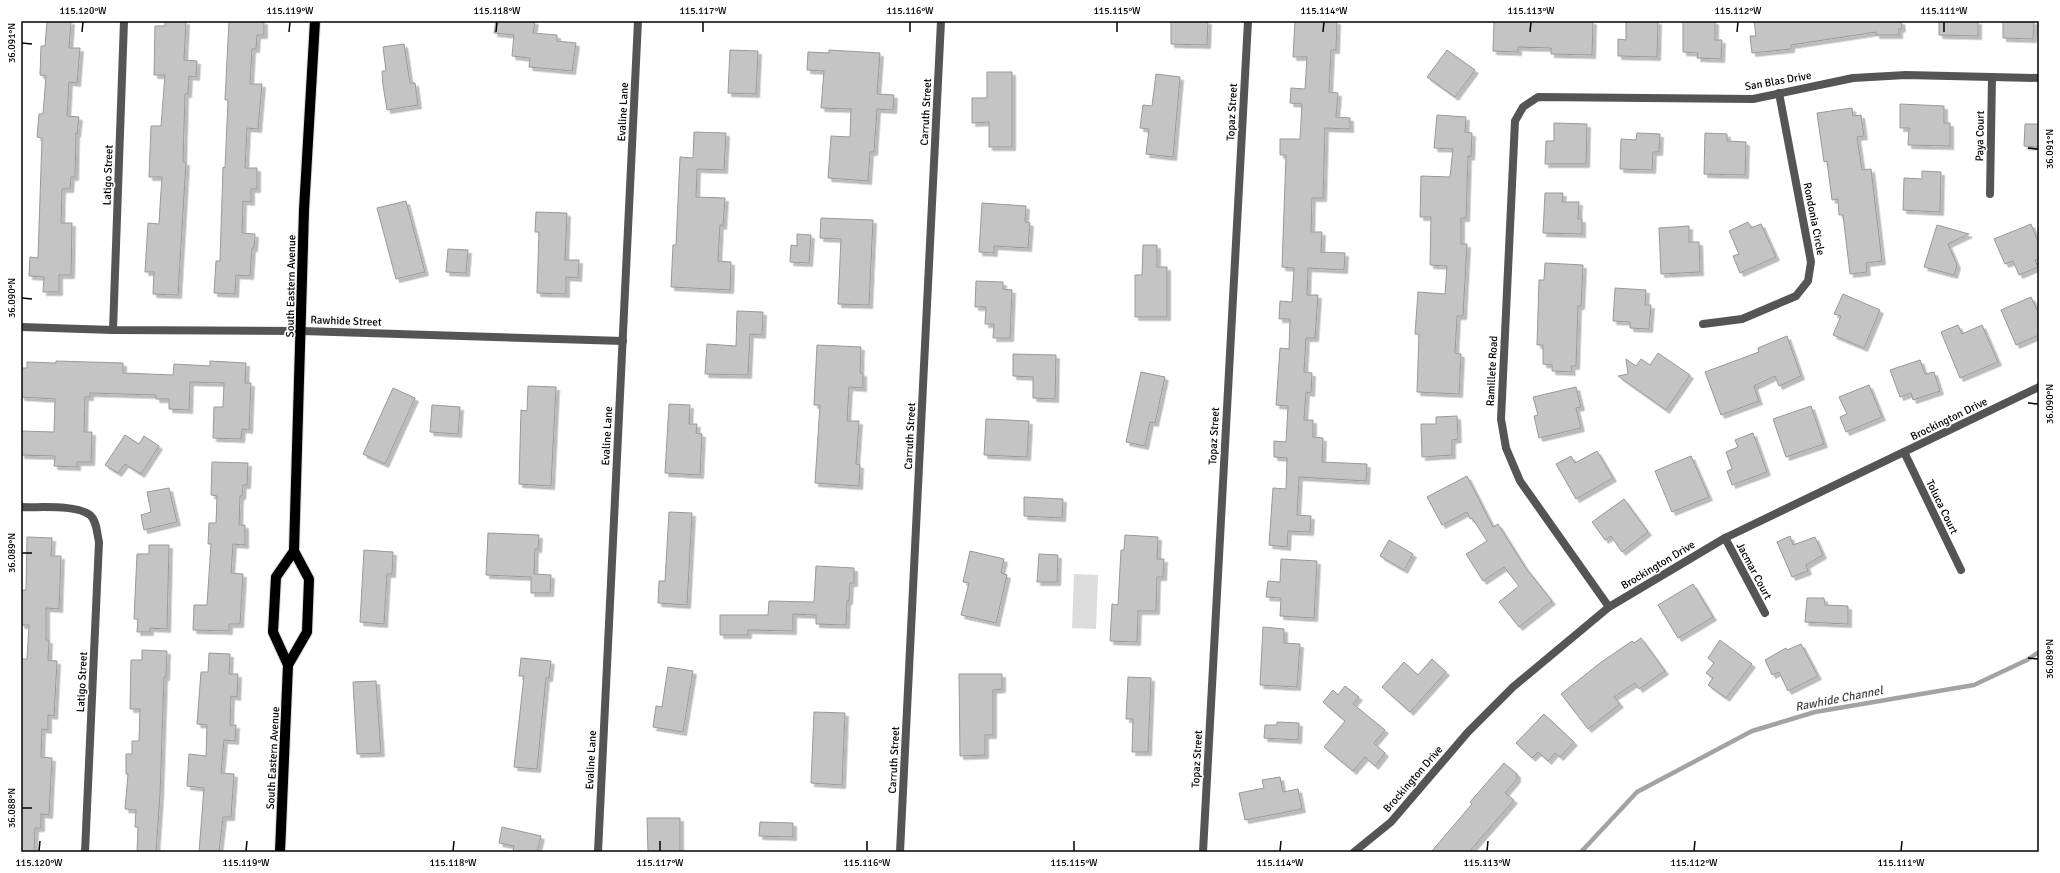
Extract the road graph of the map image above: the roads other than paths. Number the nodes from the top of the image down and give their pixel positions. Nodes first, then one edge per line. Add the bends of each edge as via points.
1 (124, 21) edge
2 (315, 21) edge
3 (638, 21) edge
4 (941, 21) edge
5 (1248, 21) edge
6 (1992, 77) junction
7 (2039, 78) edge
8 (1779, 93) junction
9 (1523, 107) joint
10 (1990, 194) dead end
11 (1702, 324) dead end
12 (21, 327) edge
13 (113, 330) junction
14 (302, 331) junction
15 (623, 340) junction
16 (2039, 387) edge
17 (1904, 452) junction
18 (21, 507) edge
19 (1725, 538) junction
20 (294, 551) junction
21 (1961, 570) dead end
22 (1609, 607) junction
23 (1765, 613) dead end
24 (288, 665) junction
25 (85, 852) edge
26 (280, 852) edge
27 (598, 852) edge
28 (900, 852) edge
29 (1203, 852) edge
30 (1354, 852) edge

1 - 13 street, Latigo Street
2 - 14 main road, South Eastern Avenue via 304,210
3 - 15 street, Evaline Lane
4 - 28 street, Carruth Street
5 - 29 street, Topaz Street
6 - 7 street, San Blas Drive
6 - 8 street, San Blas Drive via 1906,75 1853,78
6 - 10 street, Paya Court
8 - 9 street, San Blas Drive via 1753,99 1538,97
8 - 11 street, Rondonia Circle via 1811,262 1808,281 1796,296 1742,319
9 - 22 street, Ramillete Road via 1516,120 1501,419 1506,448 1520,481
12 - 13 street, Rawhide Street
13 - 14 street, Rawhide Street
14 - 15 street, Rawhide Street
14 - 20 main road, South Eastern Avenue
15 - 27 street, Evaline Lane
16 - 17 street, Brockington Drive
17 - 19 street, Brockington Drive
17 - 21 street, Toluca Court
18 - 25 street, Latigo Street via 79,511 90,516 95,523 99,542
19 - 22 street, Brockington Drive
19 - 23 street, Jacmar Court
20 - 24 main road, South Eastern Avenue via 309,579 307,632
20 - 24 main road, South Eastern Avenue via 276,577 273,632
22 - 30 street, Brockington Drive via 1513,687 1468,732 1391,822
24 - 26 main road, South Eastern Avenue

